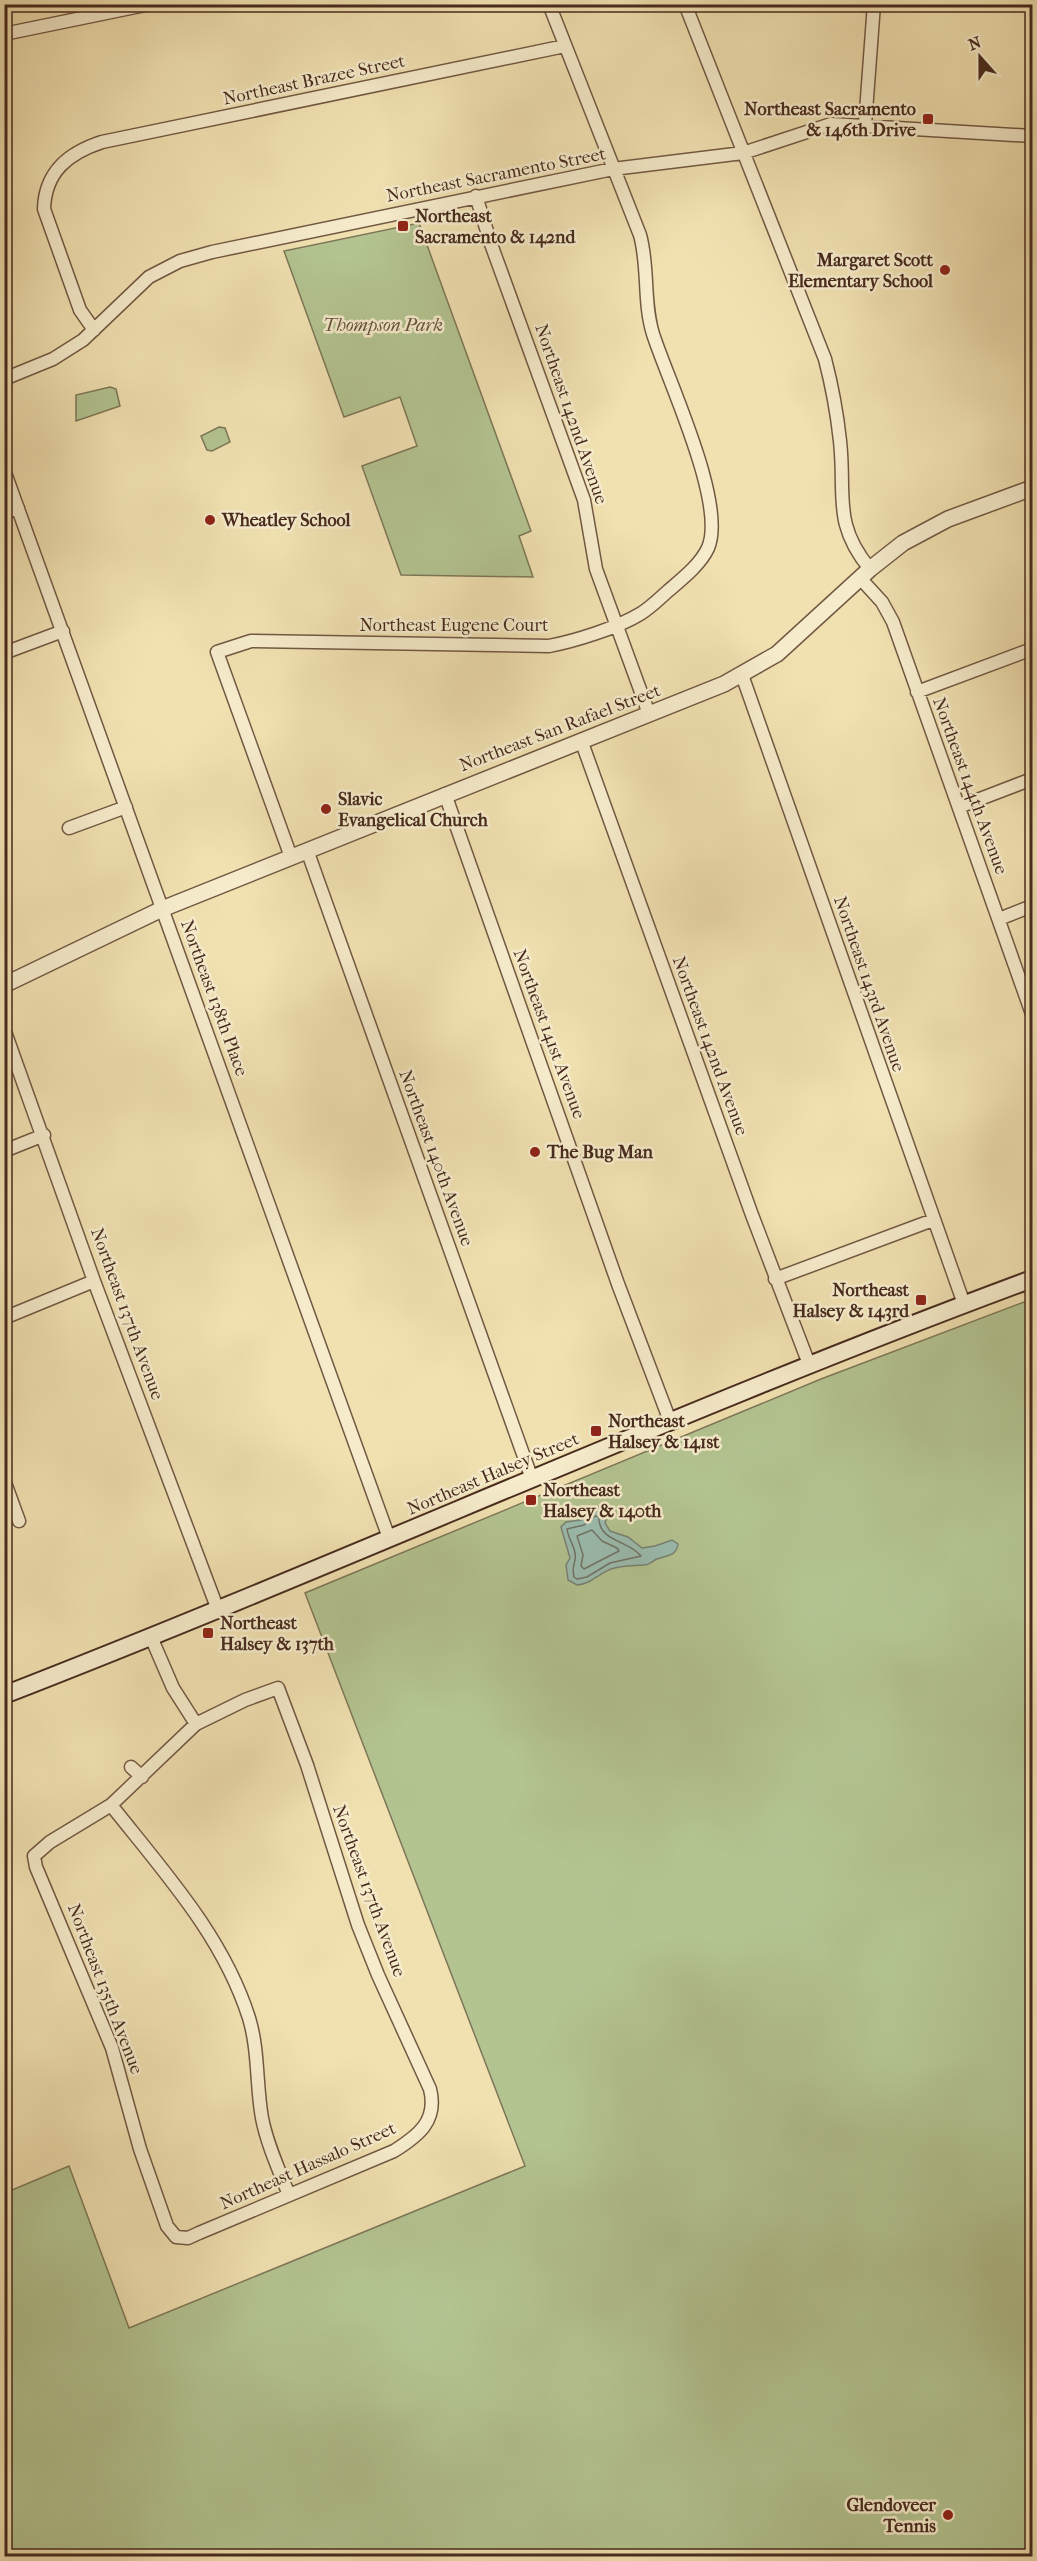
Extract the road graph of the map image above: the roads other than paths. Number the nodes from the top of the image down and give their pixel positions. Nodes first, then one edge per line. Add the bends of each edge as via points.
1 (150, 4) edge
2 (549, 4) edge
3 (685, 4) edge
4 (855, 4) edge
5 (874, 5) edge
6 (4, 34) edge
7 (565, 46) junction
8 (865, 125) junction
9 (1032, 136) edge
10 (743, 153) junction
11 (614, 169) junction
12 (476, 196) junction
13 (94, 330) junction
14 (4, 379) edge
15 (4, 470) edge
16 (1032, 488) edge
17 (18, 508) junction
18 (4, 513) edge
19 (865, 573) junction
20 (616, 625) junction
21 (63, 631) junction
22 (1032, 649) edge
23 (4, 652) edge
24 (742, 675) junction
25 (917, 693) junction
26 (649, 714) junction
27 (580, 740) junction
28 (1032, 779) edge
29 (445, 794) junction
30 (126, 807) junction
31 (958, 807) junction
32 (69, 828) dead end
33 (306, 850) junction
34 (291, 857) junction
35 (1032, 906) edge
36 (162, 909) junction
37 (999, 919) junction
38 (4, 985) edge
39 (1032, 1014) edge
40 (4, 1029) edge
41 (44, 1135) junction
42 (4, 1151) edge
43 (933, 1220) junction
44 (775, 1279) junction
45 (1032, 1279) edge
46 (94, 1281) junction
47 (964, 1304) junction
48 (4, 1318) edge
49 (809, 1364) junction
50 (670, 1421) junction
51 (532, 1479) junction
52 (4, 1480) edge
53 (19, 1521) dead end
54 (389, 1538) junction
55 (218, 1610) junction
56 (151, 1637) junction
57 (4, 1695) edge
58 (196, 1724) junction
59 (131, 1767) dead end
60 (142, 1777) junction
61 (111, 1805) junction
62 (432, 2102) joint
63 (289, 2195) junction
64 (176, 2237) joint

1 - 6 street
2 - 7 street
3 - 10 street, Northeast 144th Avenue
4 - 5 street
5 - 8 street
7 - 11 street
7 - 13 street, Northeast Brazee Street via 102,142 72,154 53,174 45,209 80,310
8 - 9 street, Northeast Sacramento Street
8 - 10 street, Northeast Sacramento Street via 815,127
10 - 11 street, Northeast Sacramento Street
10 - 19 street, Northeast 144th Avenue via 825,359 840,444 844,525
11 - 12 street, Northeast Sacramento Street
11 - 20 street, Northeast Eugene Court via 643,247 651,326 705,481 713,528 702,558 641,613
12 - 13 street, Northeast Sacramento Street via 180,261 149,277
12 - 20 street, Northeast 142nd Avenue via 584,500 596,568
13 - 14 street, Northeast Sacramento Street via 54,359
15 - 17 street, Northeast 138th Place
16 - 19 street, Northeast San Rafael Street via 927,529 890,551
17 - 18 street
17 - 21 street, Northeast 138th Place
19 - 24 street, Northeast San Rafael Street via 789,644
19 - 25 street, Northeast 144th Avenue via 889,613
20 - 26 street, Northeast 142nd Avenue
20 - 34 street, Northeast Eugene Court via 549,646 251,641 217,652
21 - 23 street
21 - 30 street, Northeast 138th Place
22 - 25 street
24 - 26 street, Northeast San Rafael Street
24 - 43 street, Northeast 143rd Avenue
25 - 31 street, Northeast 144th Avenue
26 - 27 street, Northeast San Rafael Street
27 - 29 street, Northeast San Rafael Street
27 - 44 street, Northeast 142nd Avenue
28 - 31 street
29 - 33 street, Northeast San Rafael Street
29 - 50 street, Northeast 141st Avenue
30 - 32 street
30 - 36 street, Northeast 138th Place
31 - 37 street, Northeast 144th Avenue
33 - 34 street, Northeast San Rafael Street
33 - 51 street, Northeast 140th Avenue
34 - 36 street, Northeast San Rafael Street
35 - 37 street
36 - 38 street, Northeast San Rafael Street
36 - 54 street, Northeast 138th Place
37 - 39 street, Northeast 144th Avenue
40 - 41 street, Northeast 137th Avenue
41 - 42 street
41 - 46 street, Northeast 137th Avenue
43 - 44 street
43 - 47 street, Northeast 143rd Avenue
44 - 49 street, Northeast 142nd Avenue
45 - 47 main road, Northeast Halsey Street
46 - 48 street
46 - 55 street, Northeast 137th Avenue
47 - 49 main road, Northeast Halsey Street
49 - 50 main road, Northeast Halsey Street
50 - 51 main road, Northeast Halsey Street
51 - 54 main road, Northeast Halsey Street
52 - 53 street
54 - 55 main road, Northeast Halsey Street
55 - 56 main road, Northeast Halsey Street
56 - 57 main road, Northeast Halsey Street
56 - 58 street via 173,1688
58 - 60 street
58 - 62 street, Northeast 137th Avenue via 278,1688 358,1925
59 - 60 street
60 - 61 street
61 - 63 street via 193,1908 228,1968 250,2021 262,2116
61 - 64 street, Northeast 135th Avenue via 34,1856 112,2048 140,2150 167,2226
62 - 63 street, Northeast Hassalo Street via 429,2121 412,2140
63 - 64 street, Northeast Hassalo Street via 199,2234

